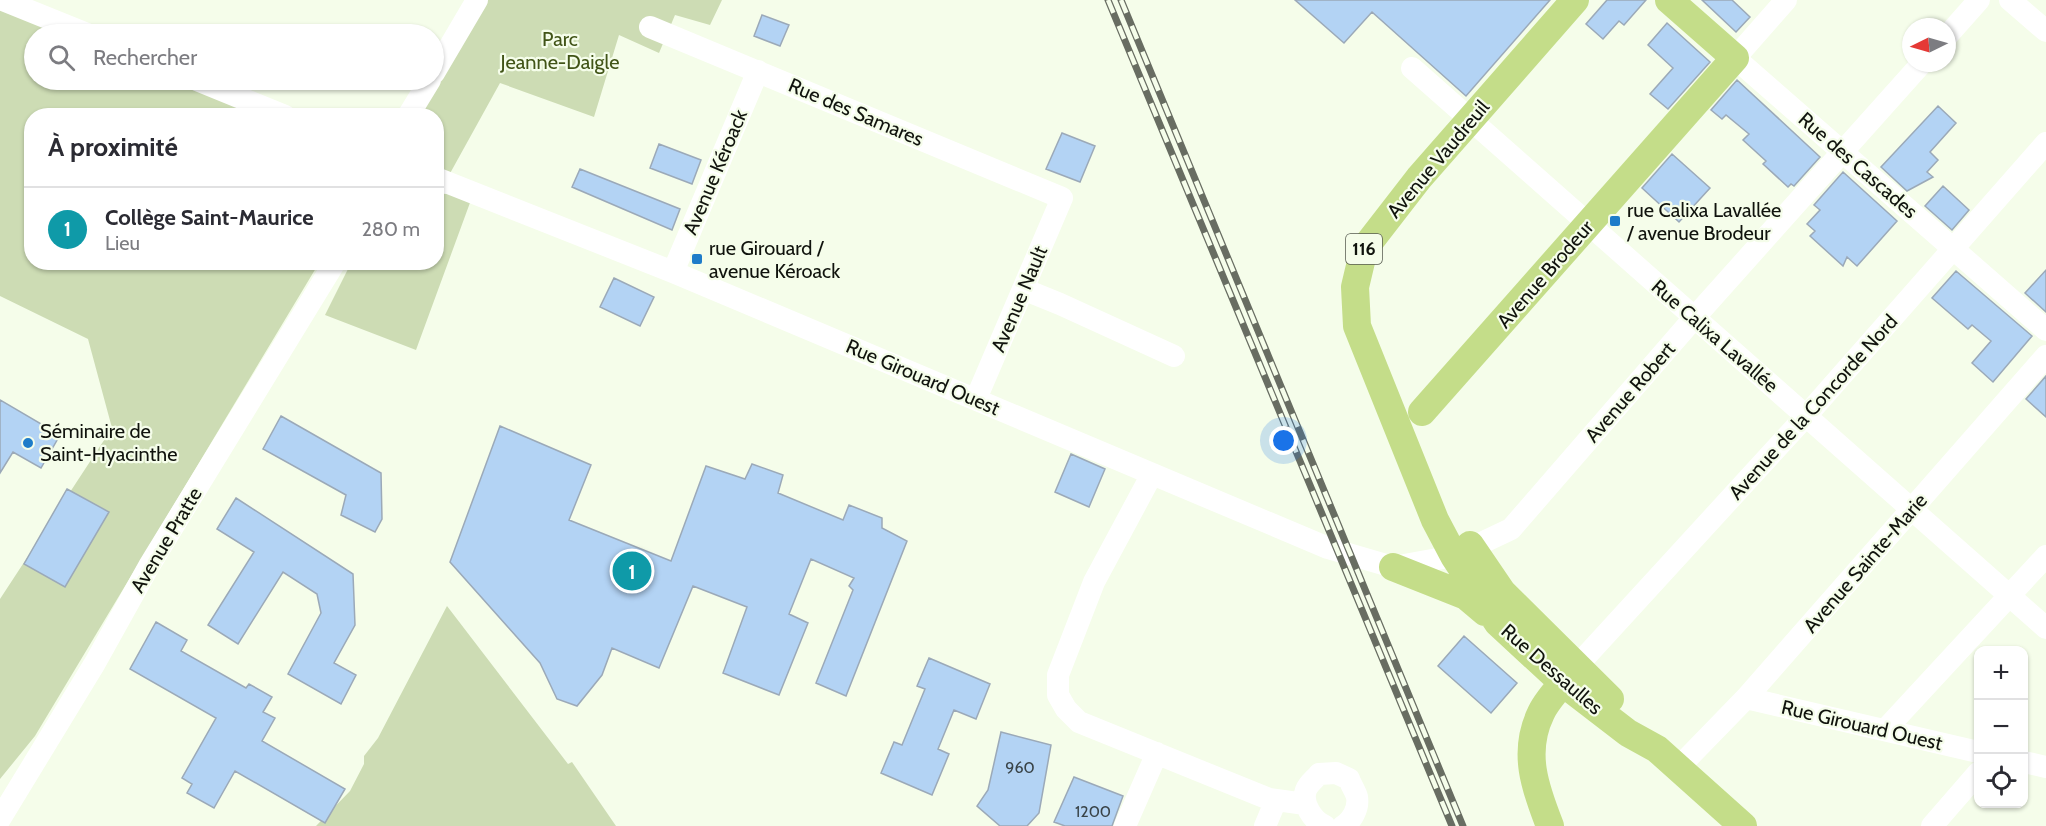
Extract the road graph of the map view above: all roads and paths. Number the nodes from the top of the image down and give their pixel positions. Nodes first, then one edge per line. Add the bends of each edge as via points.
1 (3, 0) edge
2 (477, 0) edge
3 (1575, 0) edge
4 (1669, 0) edge
5 (1786, 0) edge
6 (1979, 0) edge
7 (2010, 0) edge
8 (62, 24) edge
9 (1956, 26) edge
10 (650, 27) dead end
11 (2046, 31) edge
12 (444, 56) edge
13 (1735, 58) junction
14 (1412, 68) dead end
15 (758, 71) junction
16 (1914, 72) edge
17 (221, 90) edge
18 (424, 90) edge
19 (265, 108) edge
20 (413, 108) edge
21 (1470, 120) junction
22 (2046, 142) edge
23 (1843, 152) junction
24 (444, 183) edge
25 (1062, 198) joint
26 (1588, 224) junction
27 (1953, 248) junction
28 (330, 270) edge
29 (673, 272) junction
30 (1023, 289) junction
31 (1694, 318) junction
32 (2046, 330) edge
33 (1174, 356) dead end
34 (2046, 356) edge
35 (976, 399) junction
36 (1390, 407) junction
37 (1422, 412) junction
38 (1806, 416) junction
39 (1152, 474) junction
40 (1912, 510) junction
41 (1462, 551) junction
42 (2046, 556) edge
43 (1393, 567) junction
44 (2010, 597) junction
45 (1498, 623) junction
46 (2046, 628) edge
47 (1570, 675) junction
48 (1746, 698) junction
49 (1885, 730) junction
50 (1974, 751) edge
51 (1157, 753) junction
52 (1680, 767) junction
53 (1974, 778) edge
54 (1276, 800) junction
55 (1305, 804) junction
56 (0, 819) edge
57 (1125, 826) edge
58 (1265, 826) edge
59 (1325, 826) edge
60 (1343, 826) edge
61 (1550, 826) edge
62 (1743, 826) edge
63 (1932, 826) edge

1 - 8 street
2 - 12 street
3 - 21 main road, Avenue Vaudreuil / 116
4 - 13 main road, Rue des Cascades
5 - 13 street, Avenue Brodeur
6 - 9 street
7 - 11 street
10 - 15 street, Rue des Samares
13 - 23 street, Rue des Cascades
13 - 26 main road, Avenue Brodeur
14 - 21 street, Rue Calixa Lavallée
15 - 25 street, Rue des Samares
15 - 29 street, Avenue Kéroack
16 - 23 street, Avenue Robert
17 - 19 street
18 - 20 street
21 - 26 street, Rue Calixa Lavallée
21 - 36 main road, Avenue Vaudreuil / 116 via 1364,249 1355,287 1357,326
22 - 27 street, Avenue de la Concorde Nord
23 - 27 street, Rue des Cascades
23 - 31 street, Avenue Robert
24 - 29 street, Rue Girouard Ouest
25 - 30 street, Avenue Nault
26 - 31 street, Rue Calixa Lavallée
26 - 37 main road, Avenue Brodeur
27 - 32 street, Rue des Cascades
27 - 38 street, Avenue de la Concorde Nord
28 - 56 street, Avenue Pratte
29 - 35 street, Rue Girouard Ouest
30 - 33 street
30 - 35 street, Avenue Nault
31 - 38 street, Rue Calixa Lavallée
31 - 41 street, Avenue Robert via 1511,529
34 - 40 street, Avenue Sainte-Marie
35 - 39 street, Rue Girouard Ouest
36 - 37 main road via 1406,414
36 - 41 main road, Rue Dessaulles / 116 via 1435,520
37 - 41 main road, Rue Dessaulles / 116 via 1423,441
38 - 40 street, Rue Calixa Lavallée
38 - 47 street, Avenue de la Concorde Nord
39 - 43 street, Rue Girouard Ouest via 1328,548
39 - 51 street via 1094,582 1058,675 1058,695 1079,722
40 - 44 street, Rue Calixa Lavallée
40 - 48 street, Avenue Sainte-Marie
41 - 43 street, Avenue Robert
41 - 45 main road, Rue Dessaulles / 116
41 - 47 main road, Rue Dessaulles / 116 via 1502,592
42 - 44 street
43 - 45 main road via 1466,596
44 - 46 street, Rue Calixa Lavallée
44 - 49 street
45 - 47 main road, Rue Dessaulles / 116
47 - 52 main road, Rue Dessaulles via 1628,733
47 - 61 main road via 1541,712 1530,752 1531,771
48 - 49 street, Rue Girouard Ouest
48 - 52 street, Avenue Sainte-Marie
49 - 50 street, Rue Girouard Ouest
51 - 54 street
51 - 57 street
52 - 62 main road, Rue Dessaulles
53 - 63 street
54 - 55 street
54 - 58 street
55 - 59 street via 1319,824
55 - 60 street via 1306,789 1319,774 1336,773 1349,779 1357,797 1355,813

